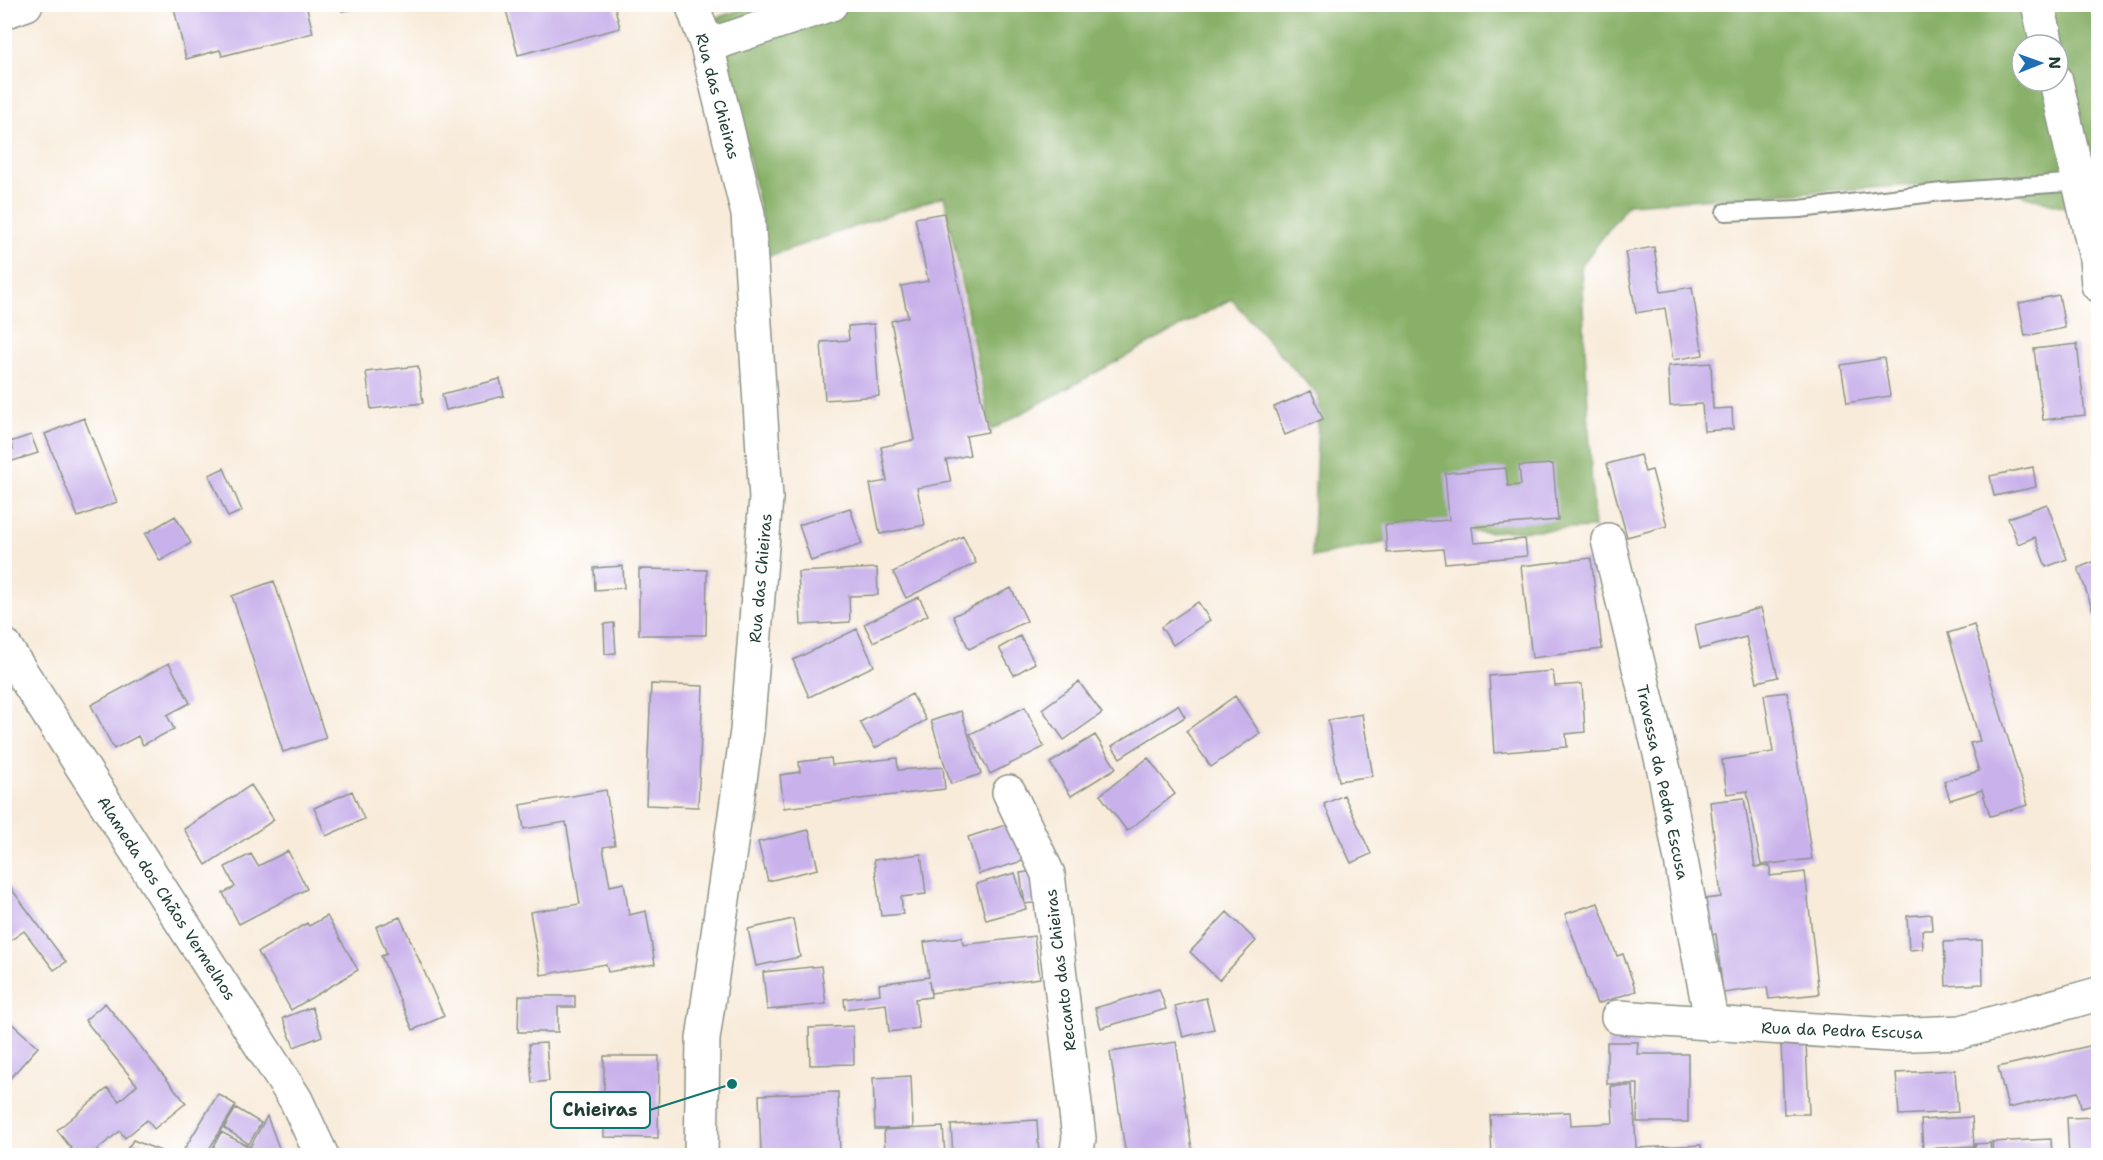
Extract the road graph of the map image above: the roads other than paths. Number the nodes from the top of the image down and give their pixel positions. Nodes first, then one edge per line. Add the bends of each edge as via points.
1 (26, 4) edge
2 (692, 4) edge
3 (831, 4) edge
4 (2038, 4) edge
5 (4, 12) edge
6 (2044, 33) edge
7 (707, 46) junction
8 (2059, 93) edge
9 (2079, 182) junction
10 (1725, 212) dead end
11 (2098, 285) edge
12 (1608, 540) dead end
13 (4, 645) edge
14 (1009, 792) dead end
15 (2098, 994) edge
16 (1618, 1017) dead end
17 (1712, 1025) junction
18 (322, 1155) edge
19 (701, 1155) edge
20 (1076, 1155) edge

1 - 5 street
2 - 7 street, Rua das Chieiras
3 - 7 street
4 - 6 street
7 - 19 street, Rua das Chieiras via 748,214 766,498 747,731 703,1039
8 - 9 street
9 - 10 lane via 1942,192 1800,209
9 - 11 street
12 - 17 street, Travessa da Pedra Escusa via 1664,770
13 - 18 street, Alameda dos Chãos Vermelhos via 296,1100
14 - 20 street, Recanto das Chieiras via 1048,874 1079,1138
15 - 17 street, Rua da Pedra Escusa via 1961,1032 1891,1035
16 - 17 street, Rua da Pedra Escusa

